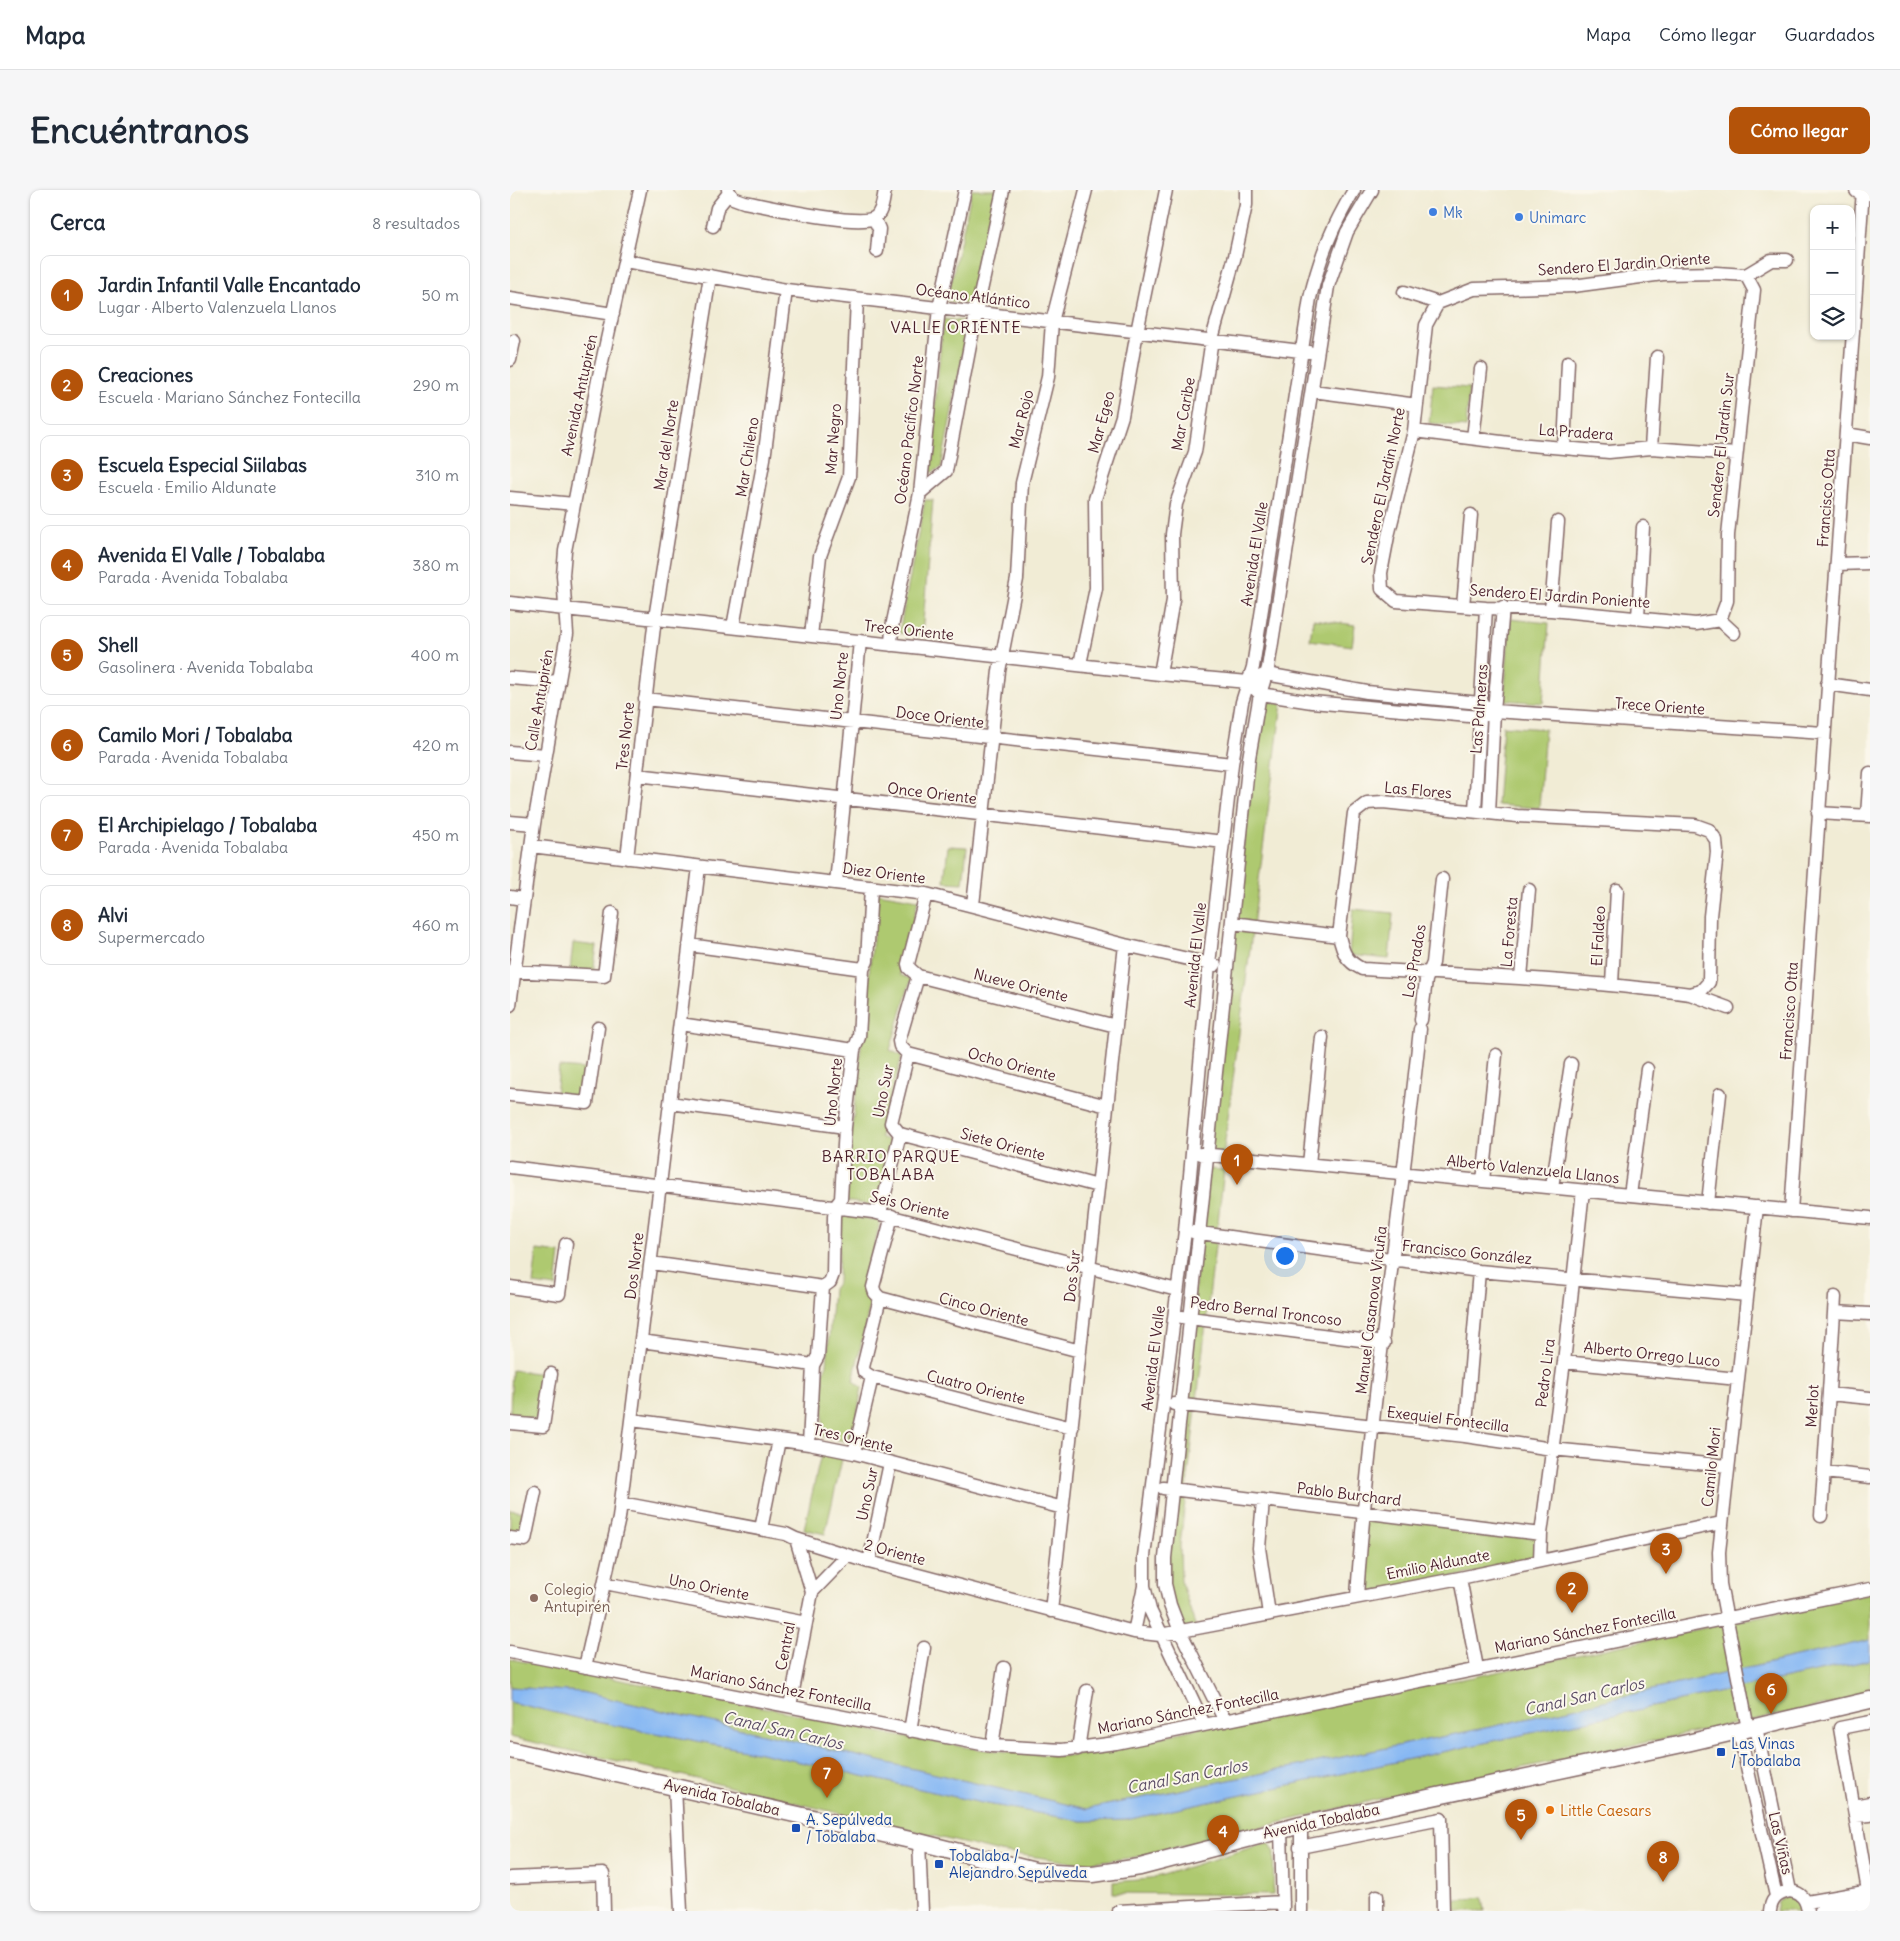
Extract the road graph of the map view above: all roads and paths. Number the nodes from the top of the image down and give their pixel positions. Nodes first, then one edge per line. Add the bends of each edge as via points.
1 (640, 190) edge
2 (885, 190) edge
3 (964, 190) edge
4 (1003, 190) edge
5 (1086, 190) edge
6 (1166, 190) edge
7 (1246, 190) edge
8 (1354, 190) edge
9 (1372, 190) edge
10 (729, 191) edge
11 (1863, 191) edge
12 (874, 218) junction
13 (713, 226) dead end
14 (877, 252) dead end
15 (1787, 260) dead end
16 (625, 261) junction
17 (1746, 275) junction
18 (710, 276) junction
19 (1313, 283) junction
20 (1328, 286) junction
21 (786, 290) junction
22 (1404, 292) dead end
23 (510, 298) edge
24 (857, 299) junction
25 (1438, 303) junction
26 (939, 308) junction
27 (613, 314) junction
28 (976, 314) junction
29 (1052, 322) junction
30 (1136, 332) junction
31 (1212, 340) junction
32 (514, 341) dead end
33 (1302, 351) junction
34 (1318, 354) junction
35 (1657, 357) dead end
36 (510, 360) edge
37 (1568, 362) dead end
38 (1481, 369) dead end
39 (1313, 391) junction
40 (1417, 405) junction
41 (1414, 431) junction
42 (1846, 434) junction
43 (1473, 438) junction
44 (1870, 438) edge
45 (1564, 448) junction
46 (1650, 448) junction
47 (1736, 454) junction
48 (920, 493) junction
49 (510, 498) edge
50 (574, 504) junction
51 (1471, 516) dead end
52 (1558, 522) dead end
53 (1643, 527) dead end
54 (1870, 563) edge
55 (1837, 564) junction
56 (1382, 589) joint
57 (510, 603) edge
58 (1463, 606) junction
59 (1486, 608) junction
60 (1503, 608) junction
61 (566, 609) junction
62 (1551, 610) junction
63 (655, 618) junction
64 (1638, 618) junction
65 (1720, 620) junction
66 (733, 627) junction
67 (1734, 633) dead end
68 (811, 636) junction
69 (860, 641) junction
70 (891, 644) junction
71 (1001, 657) junction
72 (1080, 664) junction
73 (1160, 674) junction
74 (1266, 674) junction
75 (510, 678) edge
76 (559, 682) junction
77 (1248, 682) junction
78 (1827, 684) junction
79 (1870, 690) edge
80 (1260, 694) junction
81 (645, 699) junction
82 (1480, 703) junction
83 (1494, 711) junction
84 (1480, 717) junction
85 (852, 723) junction
86 (1824, 733) junction
87 (991, 739) junction
88 (510, 752) edge
89 (546, 755) junction
90 (1232, 764) junction
91 (1870, 773) edge
92 (637, 775) junction
93 (844, 799) junction
94 (1475, 811) junction
95 (1818, 813) junction
96 (1489, 814) junction
97 (982, 816) junction
98 (1868, 816) edge
99 (510, 822) edge
100 (534, 824) junction
101 (1224, 842) junction
102 (531, 846) junction
103 (627, 858) junction
104 (699, 867) junction
105 (1442, 878) dead end
106 (836, 883) junction
107 (871, 887) junction
108 (1529, 890) dead end
109 (1618, 890) dead end
110 (926, 894) junction
111 (516, 898) edge
112 (973, 905) junction
113 (612, 913) dead end
114 (1232, 923) junction
115 (1339, 936) junction
116 (689, 945) junction
117 (1124, 946) junction
118 (1209, 964) junction
119 (1227, 968) junction
120 (864, 969) junction
121 (512, 971) edge
122 (1429, 972) junction
123 (918, 976) junction
124 (1521, 977) junction
125 (1612, 984) junction
126 (1690, 994) junction
127 (510, 1005) edge
128 (1728, 1008) dead end
129 (680, 1024) junction
130 (1420, 1024) joint
131 (1116, 1026) junction
132 (598, 1028) dead end
133 (1322, 1037) dead end
134 (854, 1050) junction
135 (908, 1054) junction
136 (1496, 1055) dead end
137 (1570, 1064) dead end
138 (1647, 1069) dead end
139 (1720, 1094) dead end
140 (510, 1095) edge
141 (670, 1103) junction
142 (1107, 1106) junction
143 (846, 1127) junction
144 (900, 1134) junction
145 (1193, 1153) junction
146 (1208, 1154) junction
147 (1309, 1164) junction
148 (510, 1166) edge
149 (1405, 1173) junction
150 (1483, 1181) junction
151 (660, 1186) junction
152 (1098, 1186) junction
153 (1552, 1188) junction
154 (1583, 1191) junction
155 (1630, 1195) junction
156 (1708, 1203) junction
157 (835, 1207) junction
158 (1757, 1207) junction
159 (1791, 1210) junction
160 (886, 1215) junction
161 (1870, 1218) edge
162 (1185, 1231) junction
163 (1200, 1233) junction
164 (566, 1244) dead end
165 (1394, 1260) junction
166 (650, 1263) junction
167 (1090, 1268) junction
168 (1479, 1271) junction
169 (1573, 1279) junction
170 (510, 1286) edge
171 (823, 1287) junction
172 (1178, 1290) junction
173 (1747, 1295) junction
174 (1835, 1297) dead end
175 (880, 1298) junction
176 (1834, 1312) junction
177 (1870, 1314) edge
178 (1175, 1316) junction
179 (1191, 1317) junction
180 (641, 1341) junction
181 (1384, 1343) junction
182 (1080, 1351) junction
183 (1564, 1362) junction
184 (813, 1365) junction
185 (551, 1374) dead end
186 (872, 1377) junction
187 (1738, 1379) junction
188 (1829, 1394) junction
189 (1870, 1398) edge
190 (1164, 1403) junction
191 (1182, 1405) junction
192 (632, 1420) junction
193 (510, 1423) edge
194 (1374, 1426) junction
195 (1072, 1428) junction
196 (1465, 1436) junction
197 (779, 1440) junction
198 (809, 1444) junction
199 (1552, 1449) junction
200 (854, 1453) junction
201 (890, 1463) junction
202 (1728, 1466) junction
203 (1824, 1472) junction
204 (1870, 1477) edge
205 (1153, 1487) junction
206 (1171, 1489) junction
207 (535, 1492) dead end
208 (1263, 1500) junction
209 (621, 1503) junction
210 (1063, 1508) junction
211 (1362, 1512) junction
212 (1821, 1516) dead end
213 (1721, 1523) junction
214 (761, 1529) junction
215 (1541, 1534) junction
216 (510, 1538) edge
217 (796, 1539) junction
218 (847, 1556) junction
219 (1540, 1560) junction
220 (869, 1562) junction
221 (1460, 1578) junction
222 (605, 1583) junction
223 (1144, 1586) junction
224 (1870, 1589) edge
225 (812, 1592) junction
226 (1357, 1596) junction
227 (1051, 1611) junction
228 (1269, 1614) junction
229 (1727, 1619) junction
230 (806, 1623) junction
231 (1180, 1631) junction
232 (1134, 1632) junction
233 (1160, 1635) junction
234 (924, 1648) dead end
235 (510, 1652) edge
236 (585, 1667) junction
237 (1004, 1668) dead end
238 (1477, 1668) junction
239 (1087, 1691) dead end
240 (1870, 1700) edge
241 (790, 1706) junction
242 (1225, 1721) junction
243 (1870, 1722) edge
244 (1204, 1724) junction
245 (1748, 1729) junction
246 (910, 1731) junction
247 (992, 1746) junction
248 (1078, 1748) junction
249 (510, 1750) edge
250 (675, 1786) junction
251 (1769, 1795) junction
252 (1754, 1798) junction
253 (1870, 1803) edge
254 (1855, 1811) junction
255 (1870, 1815) edge
256 (1301, 1825) junction
257 (1281, 1829) junction
258 (919, 1842) junction
259 (1300, 1847) junction
260 (510, 1878) edge
261 (1790, 1891) junction
262 (1377, 1896) dead end
263 (1776, 1896) junction
264 (1867, 1900) edge
265 (1808, 1906) edge
266 (1283, 1907) edge
267 (1119, 1910) edge
268 (604, 1911) edge
269 (681, 1911) edge
270 (922, 1911) edge
271 (1301, 1911) edge
272 (1377, 1911) edge
273 (1443, 1911) edge
274 (1770, 1911) edge
275 (1822, 1911) edge

1 - 16 street, Avenida Antupirén
2 - 12 street via 880,210
3 - 26 street, Océano Pacífico Norte
4 - 28 street
5 - 29 street, Mar Rojo
6 - 30 street, Mar Egeo
7 - 31 street, Mar Caribe via 1235,256
8 - 19 street, Avenida El Valle via 1336,221
9 - 20 street via 1347,232
10 - 12 street via 738,200 802,213 858,220
10 - 13 street via 717,208
11 - 42 street, Francisco Otta
12 - 14 street via 879,229
15 - 17 street via 1771,260
16 - 18 street, Océano Atlántico
16 - 27 street, Avenida Antupirén
17 - 25 street, Sendero El Jardin Oriente via 1716,272 1663,274 1574,286 1474,289
17 - 47 street, Sendero El Jardin Sur via 1754,290
18 - 21 street, Océano Atlántico
18 - 63 street, Mar del Norte
19 - 20 street
19 - 33 street, Avenida El Valle
20 - 34 street
21 - 24 street, Océano Atlántico
21 - 66 street, Mar Chileno via 764,459
22 - 25 street
23 - 27 street
24 - 26 street, Océano Atlántico
24 - 68 street, Mar Negro via 849,477 820,556
25 - 40 street, Sendero El Jardin Norte via 1426,325
26 - 28 street, Océano Atlántico
26 - 48 street, Océano Pacífico Norte
27 - 50 street, Avenida Antupirén
28 - 29 street, Océano Atlántico
28 - 48 street via 946,471
29 - 30 street, Océano Atlántico
29 - 71 street, Mar Rojo via 1048,377 1022,483 1017,579
30 - 31 street, Océano Atlántico
30 - 72 street, Mar Egeo via 1122,416 1095,499 1096,588
31 - 33 street, Océano Atlántico
31 - 73 street, Mar Caribe via 1194,452 1176,504 1172,534 1173,600
32 - 36 street
33 - 34 street, Océano Atlántico
33 - 77 street, Avenida El Valle via 1253,667
34 - 39 street
35 - 46 street
37 - 45 street
38 - 43 street
39 - 40 street
39 - 74 street
40 - 41 street, Sendero El Jardin Norte
41 - 43 street, La Pradera
41 - 56 street, Sendero El Jardin Norte via 1388,536 1381,573
42 - 44 street, Francisco Otta
42 - 55 street, Francisco Otta
43 - 45 street, La Pradera
45 - 46 street, La Pradera via 1609,452
46 - 47 street, La Pradera
47 - 65 street, Sendero El Jardin Sur via 1728,535 1727,600
48 - 70 street, Océano Pacífico Norte
49 - 50 street
50 - 61 street, Avenida Antupirén via 564,562
51 - 58 street
52 - 62 street
53 - 64 street
54 - 55 street, Francisco Otta
55 - 78 street, Francisco Otta
56 - 58 street, Sendero El Jardin Poniente via 1396,601
57 - 61 street, Trece Oriente
58 - 59 street, Sendero El Jardin Poniente
59 - 60 street, Sendero El Jardin Poniente
59 - 82 street, Las Palmeras
60 - 62 street, Sendero El Jardin Poniente
60 - 83 street, Las Palmeras
61 - 63 street, Trece Oriente
61 - 76 street, Calle Antupirén via 568,634
62 - 64 street, Sendero El Jardin Poniente
63 - 66 street, Trece Oriente
63 - 81 street, Tres Norte
64 - 65 street, Sendero El Jardin Poniente via 1696,624
65 - 67 street
66 - 68 street, Trece Oriente
68 - 69 street, Trece Oriente
69 - 70 street, Trece Oriente
69 - 85 street, Uno Norte
70 - 71 street, Trece Oriente
71 - 72 street, Trece Oriente
71 - 87 street
72 - 73 street, Trece Oriente
73 - 77 street, Trece Oriente
74 - 77 street, Trece Oriente
74 - 80 street
74 - 82 street, Trece Oriente via 1367,692
75 - 76 street
76 - 89 street, Calle Antupirén
77 - 80 street
77 - 90 street, Avenida El Valle
78 - 79 street
78 - 86 street, Francisco Otta
80 - 84 street, Trece Oriente via 1312,702
80 - 114 street via 1249,758
81 - 85 street, Doce Oriente
81 - 92 street, Tres Norte
82 - 83 street, Trece Oriente
82 - 84 street, Las Palmeras
83 - 84 street, Trece Oriente
83 - 86 street, Trece Oriente
83 - 96 street, Las Palmeras
84 - 94 street, Las Palmeras
85 - 87 street, Doce Oriente
85 - 93 street, Uno Norte
86 - 95 street, Francisco Otta
87 - 90 street, Doce Oriente
87 - 97 street
88 - 89 street
89 - 100 street, Calle Antupirén
90 - 101 street, Avenida El Valle
91 - 98 street
92 - 93 street, Once Oriente
92 - 103 street, Tres Norte
93 - 97 street, Once Oriente
93 - 106 street, Uno Norte
94 - 96 street, Las Flores
94 - 115 street, Las Flores via 1383,802 1367,803 1354,812
95 - 98 street
95 - 159 street, Francisco Otta
96 - 126 street, Las Flores via 1695,825 1708,830 1716,840 1718,852 1710,916 1711,969 1709,982 1701,991
97 - 101 street, Once Oriente
97 - 112 street
99 - 100 street
100 - 102 street, Calle Antupirén
101 - 118 street, Avenida El Valle
102 - 103 street, Diez Oriente
102 - 111 street, Calle Antupirén
103 - 104 street, Diez Oriente
104 - 106 street, Diez Oriente
104 - 116 street, Dos Norte
105 - 122 street, Los Prados via 1433,963
106 - 107 street, Diez Oriente
107 - 110 street, Diez Oriente
107 - 120 street, Uno Norte
108 - 124 street, La Foresta
109 - 125 street, El Faldeo
110 - 112 street, Diez Oriente
110 - 123 street via 908,964
111 - 121 street, Calle Antupirén
112 - 117 street, Diez Oriente
113 - 121 street via 604,976
114 - 115 street
114 - 119 street
115 - 122 street, Las Flores via 1343,953 1350,963 1362,969
116 - 120 street
116 - 129 street, Dos Norte
117 - 118 street, Diez Oriente
117 - 131 street, Dos Sur
118 - 119 street, Diez Oriente
118 - 145 street, Avenida El Valle
119 - 146 street
120 - 134 street, Uno Norte via 859,1037
121 - 127 street, Calle Antupirén
122 - 124 street, Las Flores
122 - 130 street, Los Prados
123 - 131 street, Nueve Oriente
123 - 135 street, Uno Sur via 899,1041
124 - 125 street, Las Flores
125 - 126 street, Las Flores
126 - 128 street, Las Flores
129 - 134 street
129 - 141 street, Dos Norte
130 - 149 street, Manuel Casanova Vicuña
131 - 142 street, Dos Sur
132 - 140 street via 587,1103
133 - 147 street
134 - 143 street, Uno Norte
135 - 142 street, Ocho Oriente
135 - 144 street, Uno Sur via 891,1122
136 - 150 street
137 - 153 street
138 - 155 street
139 - 156 street
141 - 143 street
141 - 151 street, Dos Norte
142 - 152 street, Dos Sur
143 - 157 street, Uno Norte via 841,1199
144 - 152 street, Siete Oriente
144 - 160 street, Uno Sur
145 - 146 street, Alberto Valenzuela Llanos
145 - 162 street, Avenida El Valle
146 - 147 street, Alberto Valenzuela Llanos
146 - 163 street
147 - 149 street, Alberto Valenzuela Llanos
148 - 151 street, Seis Oriente
149 - 150 street, Alberto Valenzuela Llanos
149 - 165 street, Manuel Casanova Vicuña
150 - 153 street, Alberto Valenzuela Llanos
151 - 157 street, Seis Oriente
151 - 166 street, Dos Norte
152 - 167 street, Dos Sur
153 - 154 street, Alberto Valenzuela Llanos
154 - 155 street, Alberto Valenzuela Llanos
154 - 169 street, Pedro Lira
155 - 156 street, Alberto Valenzuela Llanos
156 - 158 street, Alberto Valenzuela Llanos
157 - 160 street, Seis Oriente
157 - 171 street, Uno Norte via 833,1274
158 - 159 street, Alberto Valenzuela Llanos
158 - 173 street, Camilo Mori
159 - 161 street, Alberto Valenzuela Llanos
160 - 167 street, Seis Oriente
160 - 175 street, Uno Sur via 874,1287
162 - 163 street, Francisco González
162 - 172 street, Avenida El Valle
163 - 165 street, Francisco González
163 - 179 street
164 - 170 street via 559,1294
165 - 168 street, Francisco González
165 - 181 street, Manuel Casanova Vicuña
166 - 171 street
166 - 180 street, Dos Norte
167 - 172 street, Seis Oriente
167 - 182 street, Dos Sur
168 - 169 street, Francisco González
168 - 196 street
169 - 173 street, Francisco González
169 - 183 street, Pedro Lira
171 - 184 street, Uno Norte via 818,1356
172 - 178 street, Avenida El Valle
173 - 187 street, Camilo Mori
174 - 176 street, Merlot
175 - 182 street, Cinco Oriente
175 - 186 street, Uno Sur via 863,1369
176 - 177 street
176 - 188 street, Merlot
178 - 179 street, Pedro Bernal Troncoso
178 - 190 street, Avenida El Valle
179 - 181 street, Pedro Bernal Troncoso
179 - 191 street
180 - 184 street
180 - 192 street, Dos Norte
181 - 194 street, Manuel Casanova Vicuña
182 - 195 street, Dos Sur
183 - 187 street, Alberto Orrego Luco
183 - 199 street, Pedro Lira
184 - 198 street, Uno Norte
185 - 193 street via 542,1426
186 - 195 street, Cuatro Oriente
186 - 200 street, Uno Sur
187 - 202 street, Camilo Mori
188 - 189 street
188 - 203 street, Merlot
190 - 191 street, Exequiel Fontecilla
190 - 205 street, Avenida El Valle
191 - 194 street, Exequiel Fontecilla
191 - 206 street
192 - 197 street, Tres Oriente
192 - 209 street, Dos Norte
194 - 196 street, Exequiel Fontecilla
194 - 211 street, Manuel Casanova Vicuña
195 - 210 street, Dos Sur
196 - 199 street, Exequiel Fontecilla
197 - 198 street, Tres Oriente
197 - 214 street
198 - 200 street, Tres Oriente
199 - 202 street, Exequiel Fontecilla
199 - 215 street, Pedro Lira
200 - 201 street, Tres Oriente
201 - 210 street, Tres Oriente
201 - 220 street, Uno Sur
202 - 213 street, Camilo Mori
203 - 204 street
203 - 212 street, Merlot
205 - 206 street, Pablo Burchard
205 - 223 street, Avenida El Valle via 1144,1556
206 - 208 street, Pablo Burchard
206 - 231 street via 1165,1584
207 - 216 street via 525,1540
208 - 211 street, Pablo Burchard
208 - 228 street via 1260,1570
209 - 214 street, 2 Oriente
209 - 222 street, Dos Norte
210 - 227 street, Dos Sur
211 - 215 street, Pablo Burchard
211 - 226 street, Manuel Casanova Vicuña
213 - 219 street, Emilio Aldunate
213 - 229 street, Camilo Mori via 1720,1584
214 - 217 street, 2 Oriente
215 - 219 street, Pedro Lira
217 - 218 street, 2 Oriente
217 - 225 street, Central
218 - 220 street, 2 Oriente
218 - 225 street
219 - 221 street, Emilio Aldunate
220 - 227 street, 2 Oriente
221 - 226 street, Emilio Aldunate
221 - 238 street
222 - 230 street, Uno Oriente
222 - 236 street, Dos Norte
223 - 232 street
223 - 233 street, Avenida El Valle
224 - 229 street, Mariano Sánchez Fontecilla
225 - 230 street, Central
226 - 228 street, Emilio Aldunate
227 - 232 street, 2 Oriente
228 - 231 street, Emilio Aldunate
229 - 238 street, Mariano Sánchez Fontecilla
229 - 245 street, Camilo Mori
230 - 241 street, Central
231 - 233 street, Emilio Aldunate
231 - 242 street
232 - 233 street, 2 Oriente
233 - 244 street, Avenida El Valle
234 - 246 street
235 - 236 street, Mariano Sánchez Fontecilla
236 - 241 street, Mariano Sánchez Fontecilla
237 - 247 street
238 - 242 street, Mariano Sánchez Fontecilla
239 - 248 street
240 - 245 main road, Avenida Tobalaba
241 - 246 street, Mariano Sánchez Fontecilla
242 - 244 street, Mariano Sánchez Fontecilla
243 - 254 street via 1840,1728
244 - 248 street, Mariano Sánchez Fontecilla
245 - 251 street, Las Viñas
245 - 252 street, Las Viñas
245 - 256 main road, Avenida Tobalaba
246 - 247 street, Mariano Sánchez Fontecilla
247 - 248 street, Mariano Sánchez Fontecilla
249 - 250 main road, Avenida Tobalaba
250 - 258 main road, Avenida Tobalaba
250 - 269 street
251 - 252 street, Las Viñas
251 - 261 street, Las Viñas
252 - 263 street, Las Viñas
253 - 254 street
254 - 255 street
254 - 264 street
256 - 257 main road, Avenida Tobalaba
256 - 259 street
257 - 258 main road, Avenida Tobalaba via 1140,1867 1093,1874 1035,1871
257 - 266 street
258 - 270 street
259 - 271 street
259 - 273 street, Avenida Tobalaba via 1441,1820
260 - 268 street via 603,1874
261 - 263 street
261 - 265 street via 1803,1896
262 - 272 street
263 - 274 street
264 - 265 street
264 - 275 street
266 - 267 street

